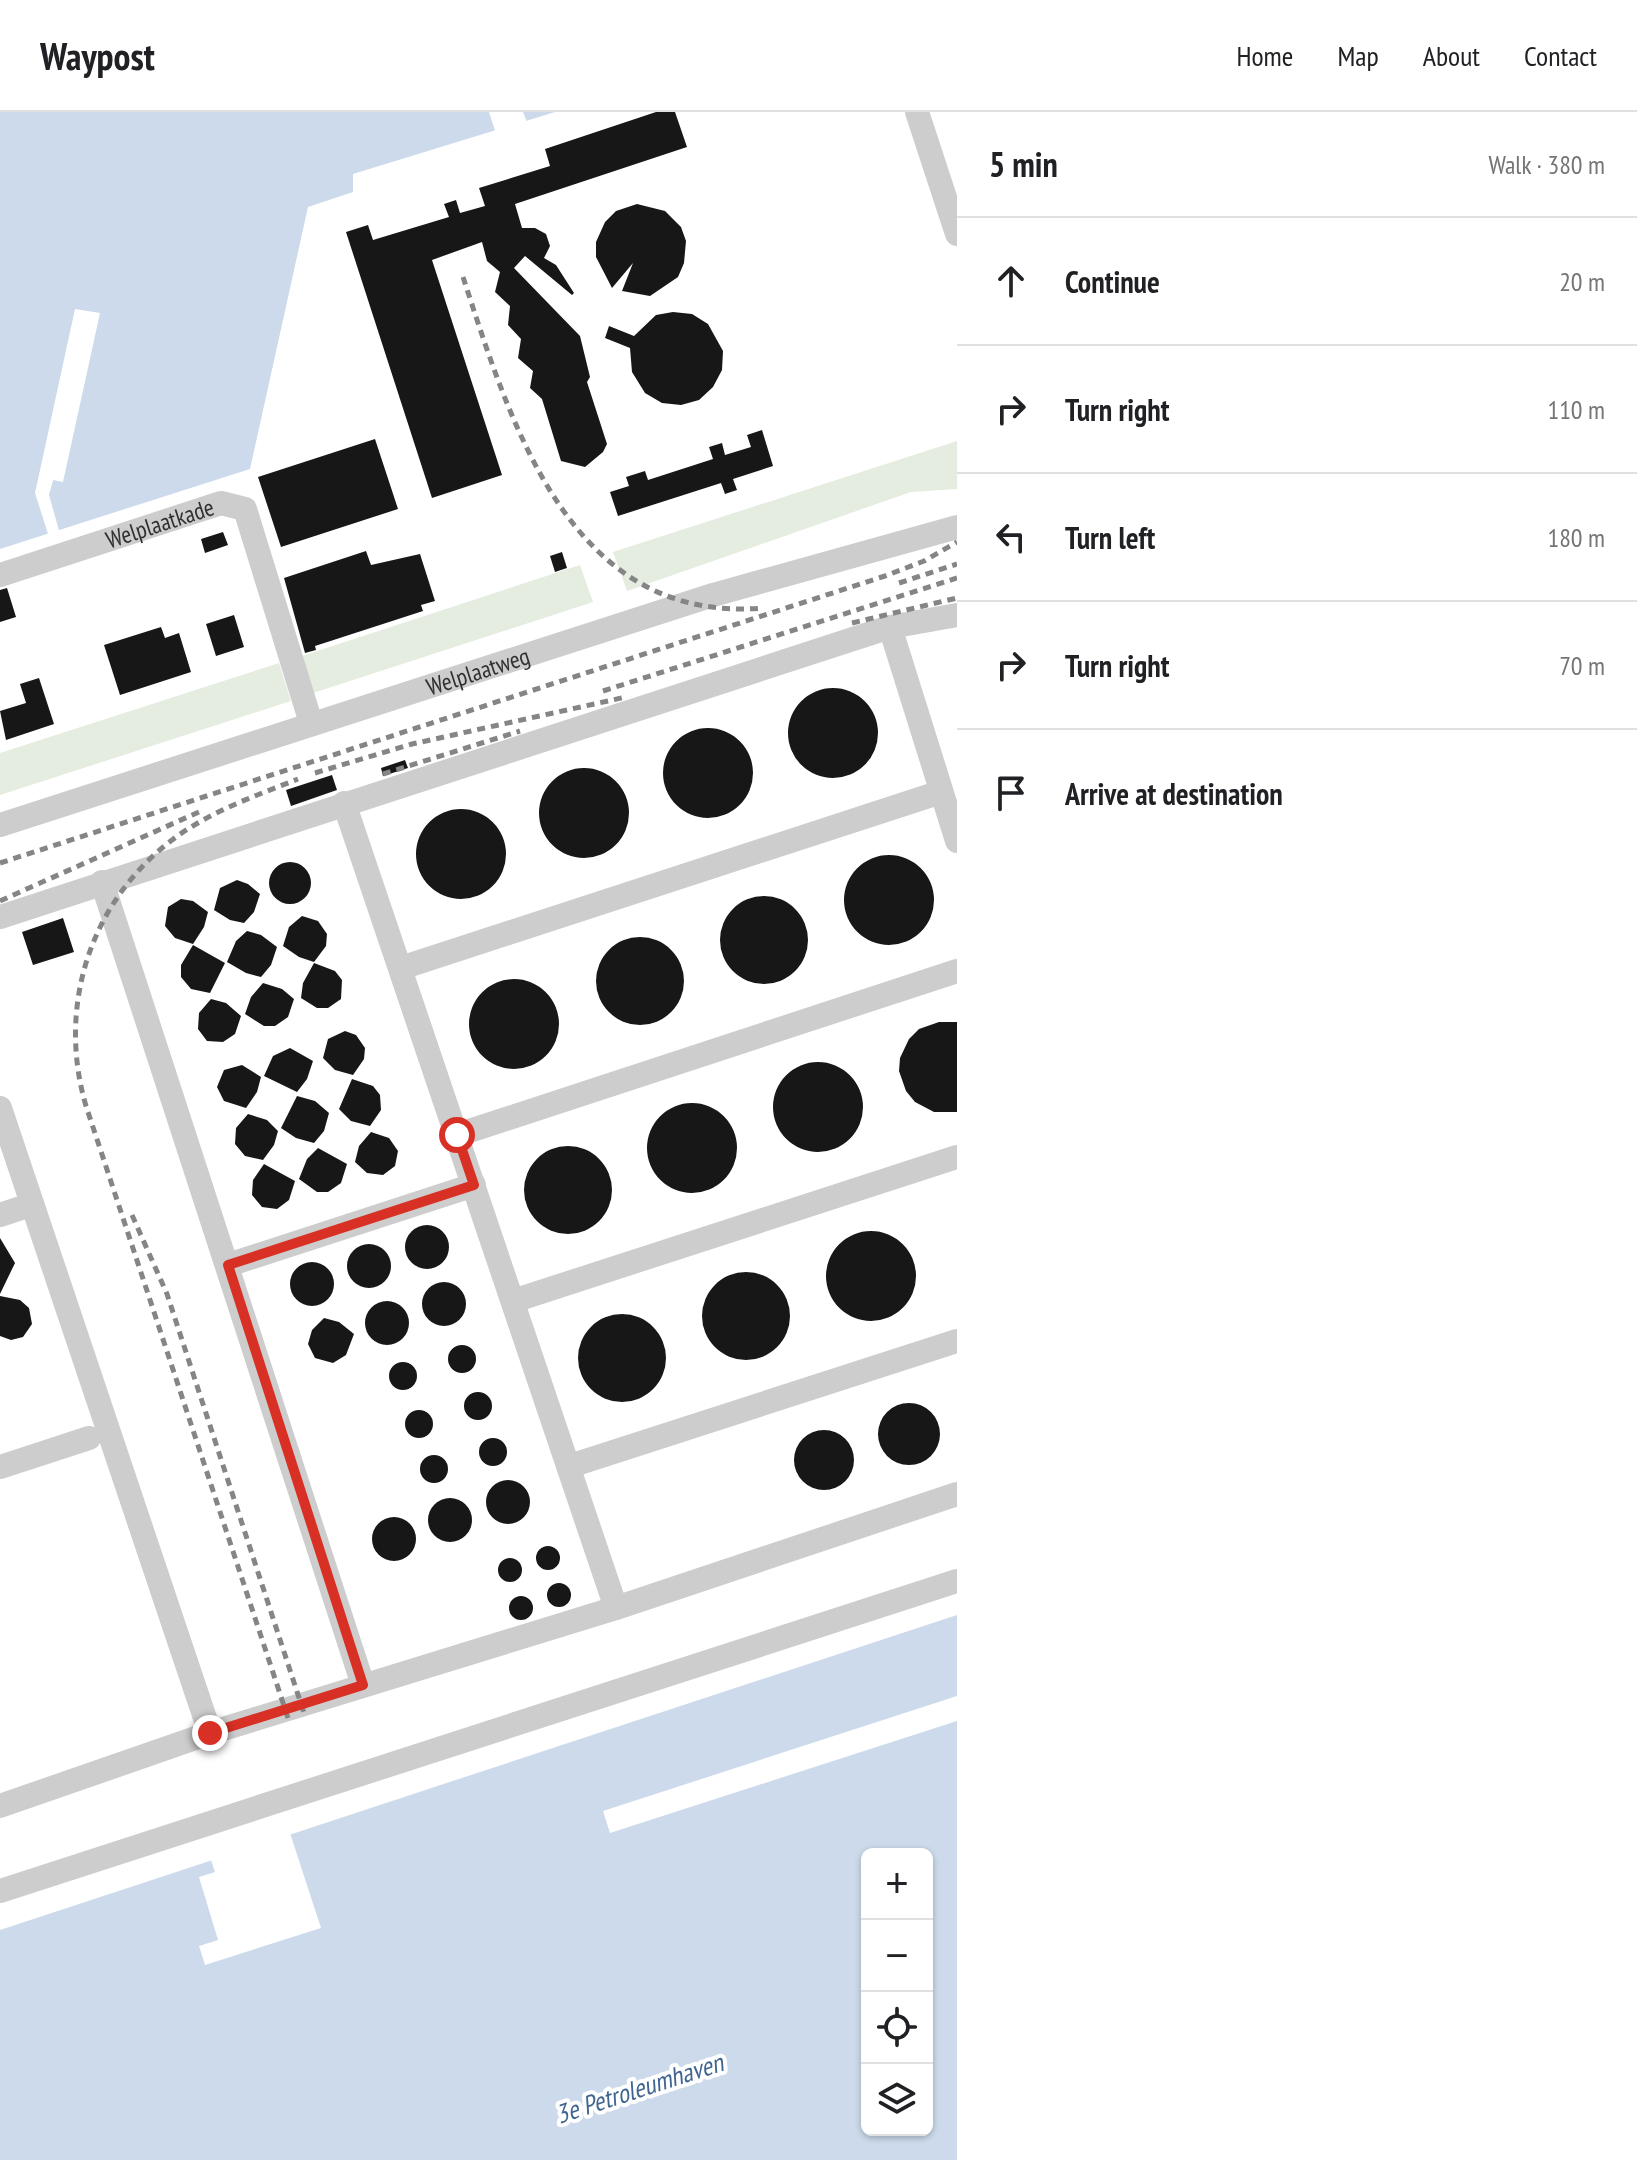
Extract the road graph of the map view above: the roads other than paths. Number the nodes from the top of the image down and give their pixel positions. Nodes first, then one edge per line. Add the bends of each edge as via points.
1 (917, 112) edge
2 (956, 228) edge
3 (957, 527) edge
4 (0, 575) edge
5 (957, 615) edge
6 (890, 627) junction
7 (311, 723) junction
8 (941, 792) junction
9 (344, 803) junction
10 (0, 825) edge
11 (957, 841) edge
12 (102, 882) junction
13 (0, 917) edge
14 (401, 968) junction
15 (957, 971) edge
16 (0, 1108) edge
17 (457, 1135) junction
18 (957, 1157) edge
19 (474, 1185) junction
20 (27, 1206) dead end
21 (0, 1215) edge
22 (228, 1265) junction
23 (513, 1301) junction
24 (957, 1341) edge
25 (89, 1438) dead end
26 (570, 1466) junction
27 (0, 1467) edge
28 (957, 1494) edge
29 (957, 1581) edge
30 (616, 1608) junction
31 (363, 1685) junction
32 (210, 1733) junction
33 (0, 1806) edge
34 (0, 1891) edge

1 - 2 lane
3 - 7 lane, Welplaatweg via 713,595
4 - 7 lane, Welplaatkade via 221,503 245,509
5 - 6 lane
6 - 8 lane
6 - 9 lane
7 - 10 lane, Welplaatweg
8 - 11 lane
8 - 14 lane
9 - 12 lane
9 - 14 lane
12 - 13 lane
12 - 22 lane
14 - 17 lane
15 - 17 lane
16 - 32 lane
17 - 19 lane
18 - 23 lane
19 - 22 lane
19 - 23 lane
20 - 21 lane
22 - 31 lane
23 - 26 lane
24 - 26 lane
25 - 27 lane
26 - 30 lane
28 - 30 lane
29 - 34 lane
30 - 31 lane
31 - 32 lane
32 - 33 lane

